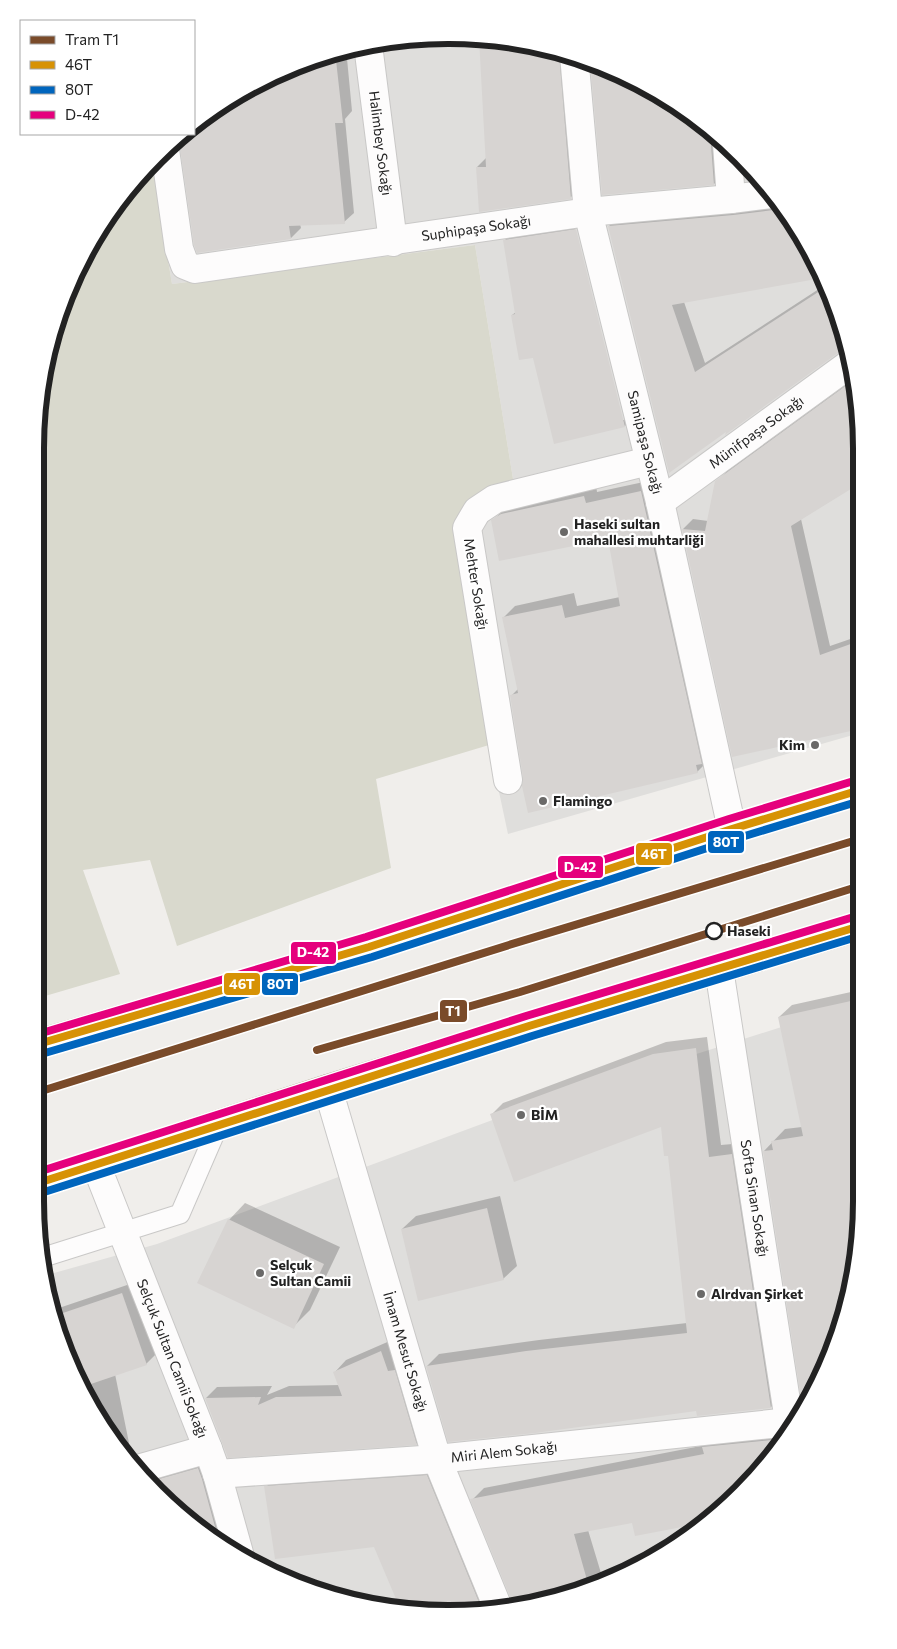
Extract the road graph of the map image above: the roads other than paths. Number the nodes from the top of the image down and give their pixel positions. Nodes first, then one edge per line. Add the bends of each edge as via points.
1 (369, 52) edge
2 (575, 64) edge
3 (728, 156) edge
4 (166, 158) edge
5 (764, 195) edge
6 (731, 199) junction
7 (588, 212) junction
8 (392, 242) junction
9 (844, 368) edge
10 (650, 461) junction
11 (660, 502) junction
12 (508, 780) dead end
13 (853, 792) edge
14 (732, 828) junction
15 (853, 928) edge
16 (719, 969) junction
17 (44, 1042) edge
18 (328, 1089) junction
19 (219, 1124) junction
20 (96, 1164) junction
21 (44, 1181) edge
22 (123, 1232) junction
23 (48, 1256) edge
24 (789, 1419) edge
25 (785, 1426) edge
26 (437, 1459) junction
27 (212, 1462) junction
28 (145, 1468) edge
29 (237, 1545) edge
30 (496, 1602) edge

1 - 8 street, Halimbey Sokağı
2 - 7 street, Samipaşa Sokağı
3 - 6 street
4 - 8 street, Suphipaşa Sokağı via 179,249 185,265 195,269
5 - 6 street, Suphipaşa Sokağı
6 - 7 street, Suphipaşa Sokağı
7 - 8 street, Suphipaşa Sokağı
7 - 10 street, Samipaşa Sokağı
9 - 11 street, Münifpaşa Sokağı
10 - 11 street, Samipaşa Sokağı
10 - 12 street, Mehter Sokağı via 495,499 477,511 467,528
11 - 14 street, Samipaşa Sokağı
13 - 14 main road
14 - 17 main road via 369,947
15 - 16 main road
16 - 18 main road
16 - 24 street, Softa Sinan Sokağı
18 - 19 main road
18 - 26 street, İmam Mesut Sokağı
19 - 20 main road
19 - 22 lane via 180,1214
20 - 21 main road
20 - 22 street, Selçuk Sultan Camii Sokağı
22 - 23 lane
22 - 27 street, Selçuk Sultan Camii Sokağı
25 - 26 street, Miri Alem Sokağı
26 - 27 street, Miri Alem Sokağı
26 - 30 street, İmam Mesut Sokağı
27 - 28 street, Miri Alem Sokağı
27 - 29 street, Selçuk Sultan Camii Sokağı

